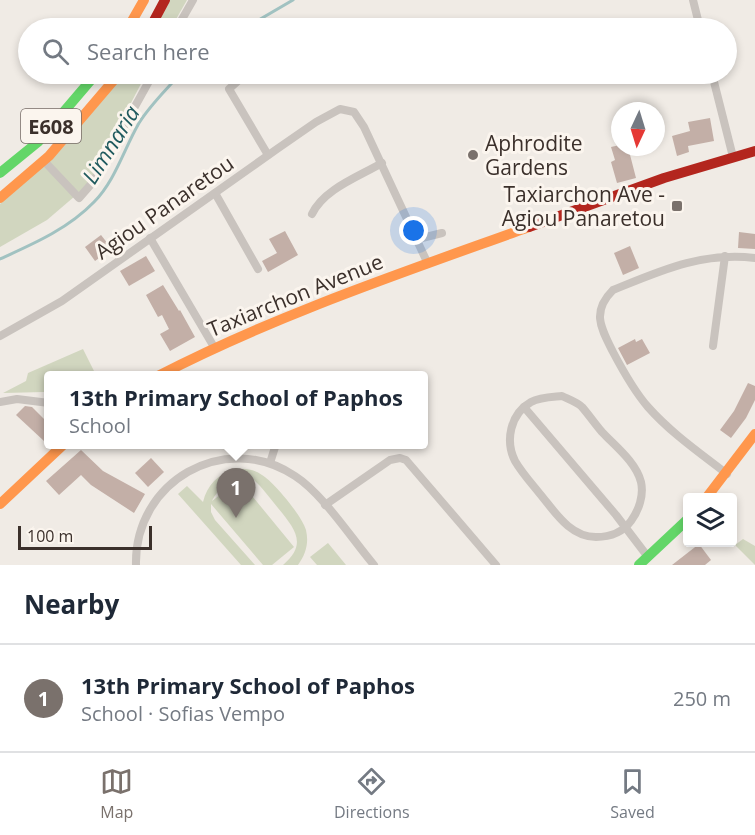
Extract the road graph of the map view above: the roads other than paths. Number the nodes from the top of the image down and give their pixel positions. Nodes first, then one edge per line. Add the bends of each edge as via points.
1 (144, 0) edge
2 (165, 0) edge
3 (193, 0) edge
4 (693, 0) edge
5 (134, 18) edge
6 (155, 18) edge
7 (183, 18) edge
8 (698, 18) edge
9 (87, 84) edge
10 (111, 84) edge
11 (147, 84) edge
12 (234, 84) edge
13 (715, 84) edge
14 (755, 151) edge
15 (268, 155) junction
16 (733, 157) junction
17 (45, 162) junction
18 (382, 163) junction
19 (0, 173) edge
20 (215, 193) junction
21 (0, 198) edge
22 (312, 214) dead end
23 (442, 233) dead end
24 (150, 238) junction
25 (418, 239) junction
26 (725, 256) junction
27 (755, 258) edge
28 (428, 264) junction
29 (258, 269) dead end
30 (0, 336) edge
31 (713, 346) dead end
32 (214, 347) junction
33 (166, 371) edge
34 (0, 402) edge
35 (44, 402) edge
36 (524, 407) junction
37 (755, 434) edge
38 (59, 449) edge
39 (274, 449) edge
40 (270, 463) junction
41 (727, 474) junction
42 (711, 493) edge
43 (0, 504) edge
44 (325, 505) junction
45 (683, 523) edge
46 (626, 528) junction
47 (648, 557) junction
48 (136, 565) edge
49 (374, 565) edge
50 (496, 565) edge
51 (639, 565) edge

1 - 5 main road
2 - 6 main road
3 - 7 street
4 - 8 street
9 - 19 main road, E608 via 38,142
10 - 17 main road, E608
11 - 17 street via 93,182 79,198
12 - 15 street via 229,89
13 - 16 street
14 - 16 main road, Taxiarchon Avenue
15 - 18 street, Agiou Panaretou via 340,109 354,112
15 - 20 street, Agiou Panaretou
16 - 28 main road, Taxiarchon Avenue via 664,177
17 - 21 main road, E608
18 - 22 street via 326,196
18 - 25 street
20 - 24 street, Agiou Panaretou
20 - 29 street
23 - 25 street
24 - 30 street, Agiou Panaretou via 62,301
24 - 32 street
25 - 28 street
26 - 27 street
26 - 31 street
26 - 41 street via 678,264 613,290 600,309 600,323 623,372 648,407
28 - 32 main road, Taxiarchon Avenue
32 - 33 main road, Taxiarchon Avenue
34 - 35 street via 17,399
36 - 46 street
36 - 46 street via 516,415 509,444 515,461 544,499 569,528 580,534 607,536
36 - 46 street via 532,401 562,396 580,405 633,466 641,482 641,499
37 - 41 main road
38 - 43 main road
39 - 40 street
40 - 44 street via 303,482
40 - 48 street via 242,458 214,462 168,485 150,507 140,530
41 - 42 main road
44 - 49 street
44 - 50 street via 390,460 403,458
45 - 47 main road
46 - 47 street
47 - 51 main road

